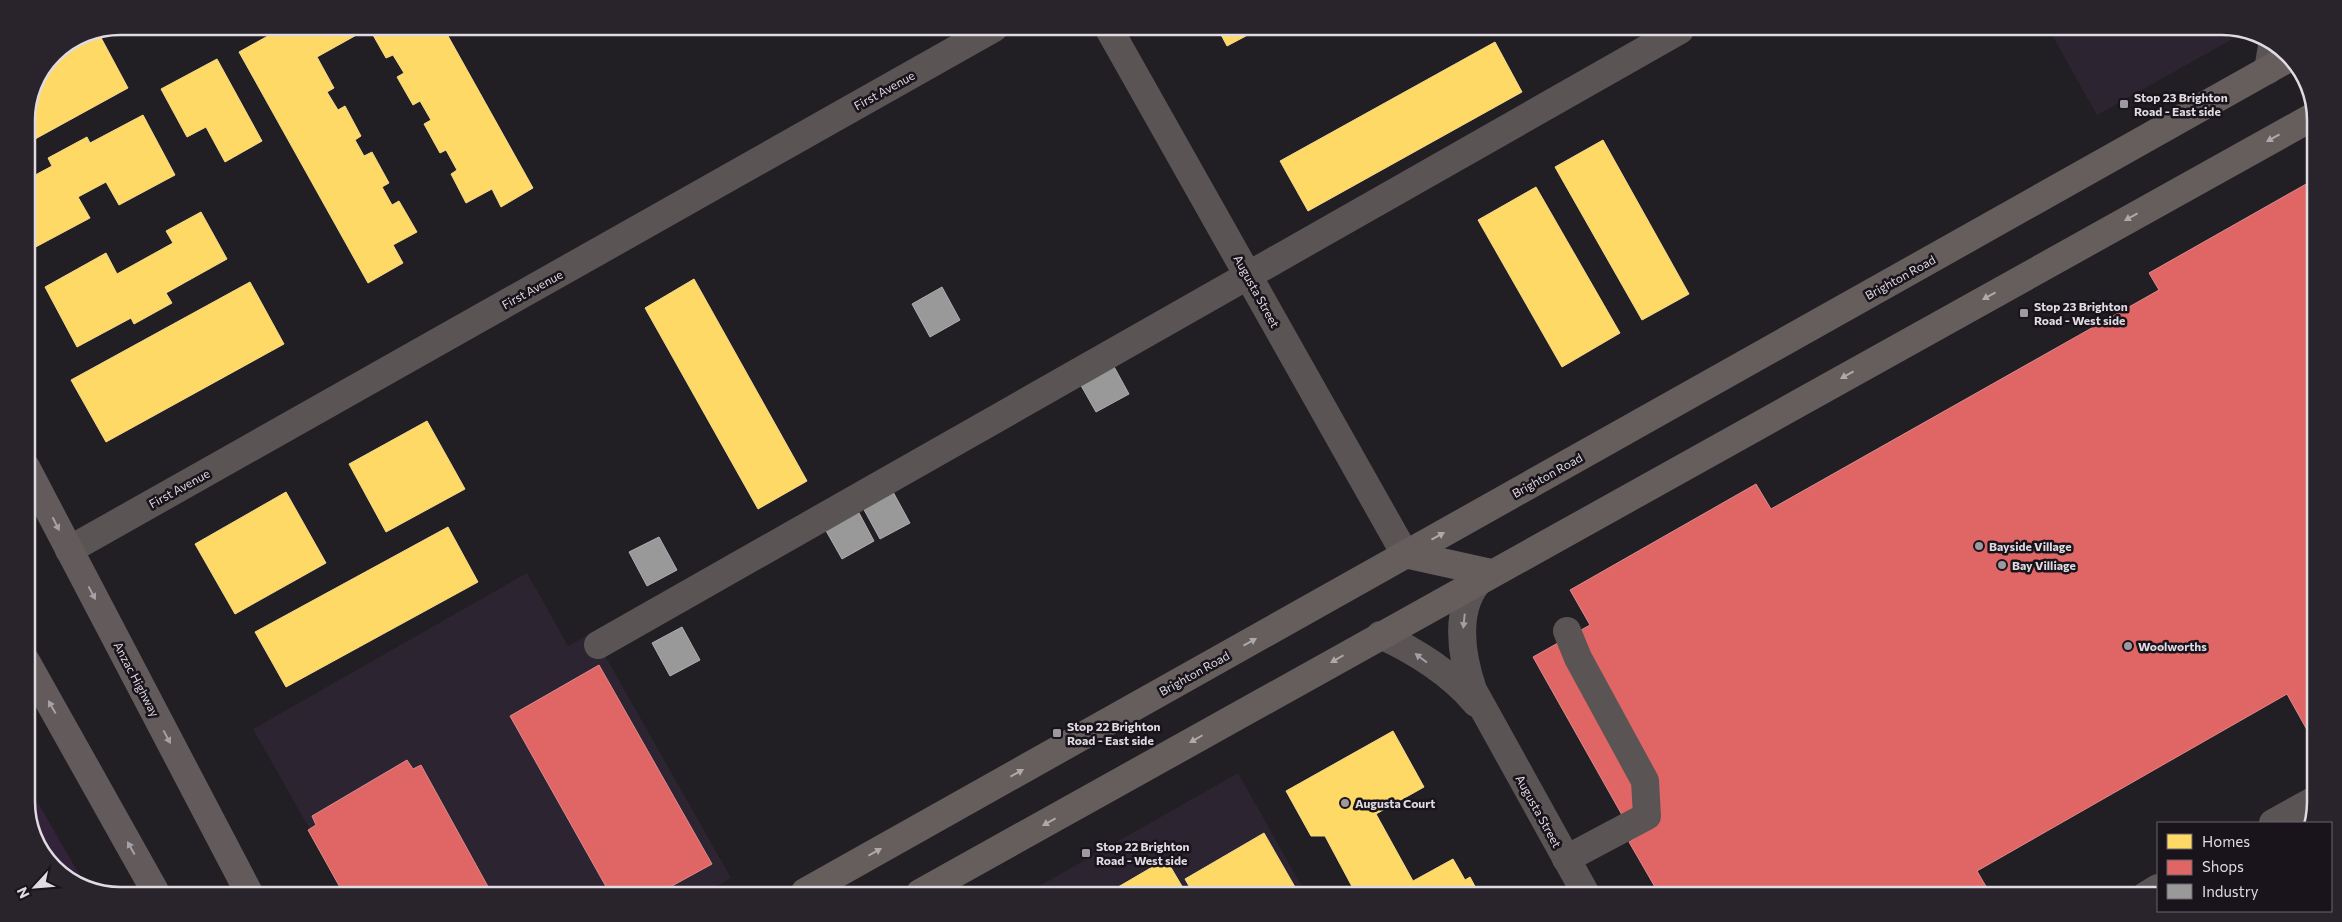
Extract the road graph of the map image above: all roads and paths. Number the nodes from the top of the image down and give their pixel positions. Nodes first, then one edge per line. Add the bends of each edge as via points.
1 (982, 35) edge
2 (1112, 35) edge
3 (1671, 35) edge
4 (2277, 58) edge
5 (2307, 120) edge
6 (1249, 276) junction
7 (35, 484) edge
8 (69, 550) junction
9 (1406, 554) junction
10 (1486, 575) junction
11 (1566, 631) dead end
12 (1380, 635) junction
13 (598, 645) dead end
14 (35, 682) edge
15 (1493, 727) junction
16 (2307, 804) edge
17 (2276, 822) edge
18 (1566, 859) junction
19 (154, 887) edge
20 (246, 887) edge
21 (814, 887) edge
22 (931, 887) edge
23 (1574, 887) edge

1 - 8 street, First Avenue
2 - 6 street, Augusta Street
3 - 6 street
9 -> 4 main road, Brighton Road
5 -> 10 main road
6 - 9 street, Augusta Street
6 - 13 street
7 -> 8 highway, Anzac Highway
8 -> 20 highway, Anzac Highway
9 - 10 main road
21 -> 9 main road, Brighton Road
10 - 12 main road
10 -> 15 street, Augusta Street via 1474,586 1465,608 1463,649 1473,690
11 - 18 street via 1645,781 1647,816
15 -> 12 street, Augusta Street via 1472,699 1449,678 1413,652
12 -> 22 main road
19 -> 14 highway
15 - 18 street, Augusta Street
16 - 17 street
18 - 23 street, Augusta Street

